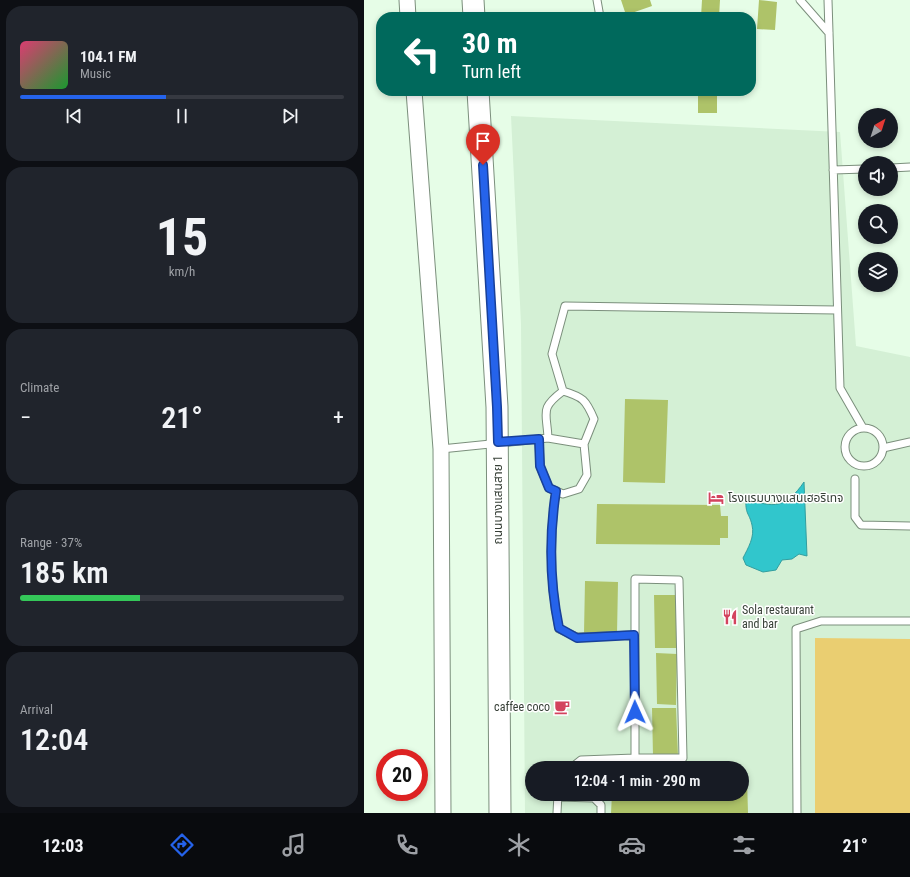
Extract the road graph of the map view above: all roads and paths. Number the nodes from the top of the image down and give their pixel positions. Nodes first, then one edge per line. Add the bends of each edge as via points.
1 (407, 0) edge
2 (473, 0) edge
3 (597, 0) edge
4 (800, 0) edge
5 (828, 0) edge
6 (408, 12) edge
7 (474, 12) edge
8 (599, 12) edge
9 (829, 33) junction
10 (414, 96) edge
11 (478, 96) edge
12 (910, 167) edge
13 (898, 168) edge
14 (858, 169) edge
15 (833, 170) junction
16 (837, 310) junction
17 (563, 391) junction
18 (863, 428) junction
19 (548, 438) junction
20 (539, 439) junction
21 (498, 442) junction
22 (910, 442) edge
23 (584, 444) junction
24 (883, 448) junction
25 (441, 449) junction
26 (855, 479) dead end
27 (556, 491) junction
28 (910, 526) edge
29 (910, 621) edge
30 (634, 635) junction
31 (635, 758) junction
32 (580, 761) edge
33 (558, 801) edge
34 (597, 801) edge
35 (443, 813) edge
36 (500, 813) edge
37 (557, 813) edge
38 (601, 813) edge
39 (797, 813) edge

1 - 6 street
2 - 7 street
3 - 8 lane
4 - 9 lane
5 - 9 lane
9 - 15 lane
10 - 25 street
11 - 21 street, ถนนบางแสนสาย 1
12 - 13 lane
14 - 15 lane
15 - 16 lane
16 - 17 lane via 565,306 552,354
16 - 18 lane via 840,388
17 - 19 lane via 550,401 544,415
17 - 23 lane via 587,402 594,419
18 - 24 lane via 880,436
18 - 24 lane via 848,438 846,450 851,461 868,466 879,459
19 - 20 lane
19 - 23 lane
20 - 21 lane
20 - 27 lane via 540,466 549,488
21 - 25 lane
21 - 36 street, ถนนบางแสนสาย 1
22 - 24 lane
23 - 27 lane via 587,475 579,489 563,494
25 - 35 street
26 - 28 lane via 855,517 861,525
27 - 30 lane via 552,517 553,598 559,628 577,638
29 - 39 lane via 821,621 796,629
30 - 31 lane
30 - 31 lane via 635,579 680,580 683,758
31 - 32 lane
33 - 37 lane
34 - 38 lane via 601,805

